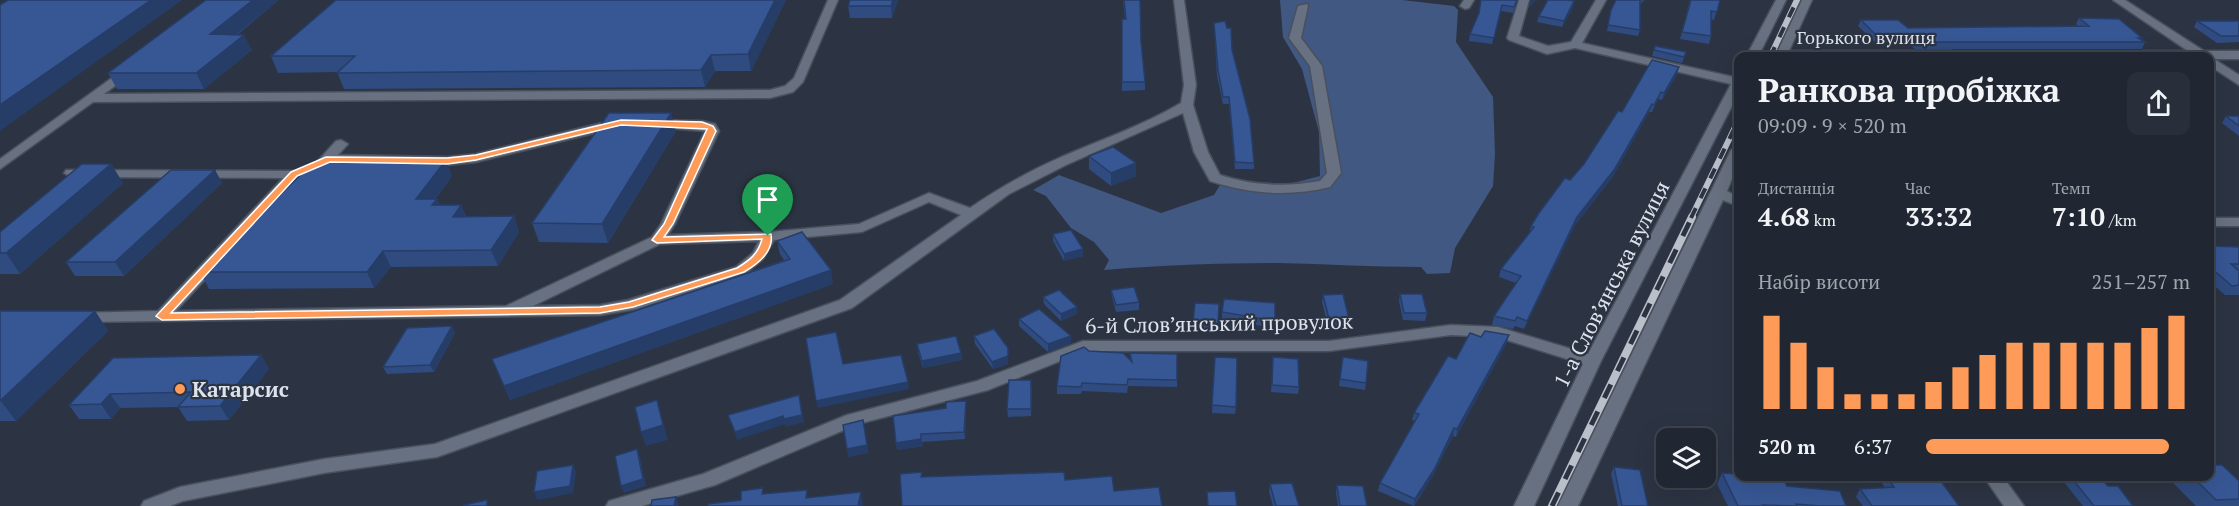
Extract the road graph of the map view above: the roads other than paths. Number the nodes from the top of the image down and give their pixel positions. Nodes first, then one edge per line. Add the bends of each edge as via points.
1 (833, 0) edge
2 (1179, 0) edge
3 (1524, 0) edge
4 (1601, 0) edge
5 (1781, 0) edge
6 (1807, 0) edge
7 (2118, 0) edge
8 (1303, 6) dead end
9 (1575, 45) junction
10 (1755, 52) edge
11 (1783, 52) edge
12 (2195, 52) edge
13 (2239, 55) edge
14 (2214, 57) edge
15 (138, 63) edge
16 (2214, 65) edge
17 (1734, 81) edge
18 (2239, 81) edge
19 (1734, 90) edge
20 (92, 98) junction
21 (1187, 105) junction
22 (341, 144) dead end
23 (329, 159) junction
24 (1734, 159) edge
25 (0, 165) edge
26 (71, 173) edge
27 (294, 174) junction
28 (1719, 193) junction
29 (1734, 200) edge
30 (972, 214) junction
31 (2214, 222) edge
32 (2239, 222) edge
33 (768, 236) junction
34 (657, 240) junction
35 (506, 313) junction
36 (162, 316) junction
37 (69, 318) edge
38 (1593, 361) junction
39 (1996, 481) edge
40 (151, 506) edge
41 (616, 506) edge
42 (1524, 506) edge
43 (1568, 506) edge
44 (2014, 506) edge

1 - 20 street via 800,79 789,89 770,94
2 - 21 street via 1190,85
3 - 9 street via 1513,38 1547,50
4 - 9 street
5 - 10 street
6 - 11 street
7 - 12 street
8 - 21 street via 1295,38 1316,66 1334,172 1325,184 1287,192 1244,189 1215,178 1201,152
9 - 17 street
13 - 14 street
15 - 20 street
16 - 18 street
19 - 38 street, 1-а Слов’янська вулиця
20 - 25 street
21 - 30 street via 1061,162 1004,191
22 - 23 street
23 - 27 street
23 - 34 street via 476,158 621,123 710,128 712,131 668,224
24 - 28 street
26 - 27 street
27 - 36 street
28 - 29 street
28 - 43 street
30 - 33 street via 929,197 862,228
30 - 40 street via 846,304 437,450 324,466 180,494
31 - 32 street
33 - 34 street
33 - 35 street via 764,249 741,270 630,305
34 - 35 street
35 - 36 street
36 - 37 street
38 - 41 street, 6-й Слов’янський провулок via 1498,332 1451,330 1329,346 1083,346 982,386 853,418 708,480
38 - 42 street, 1-а Слов’янська вулиця
39 - 44 street

